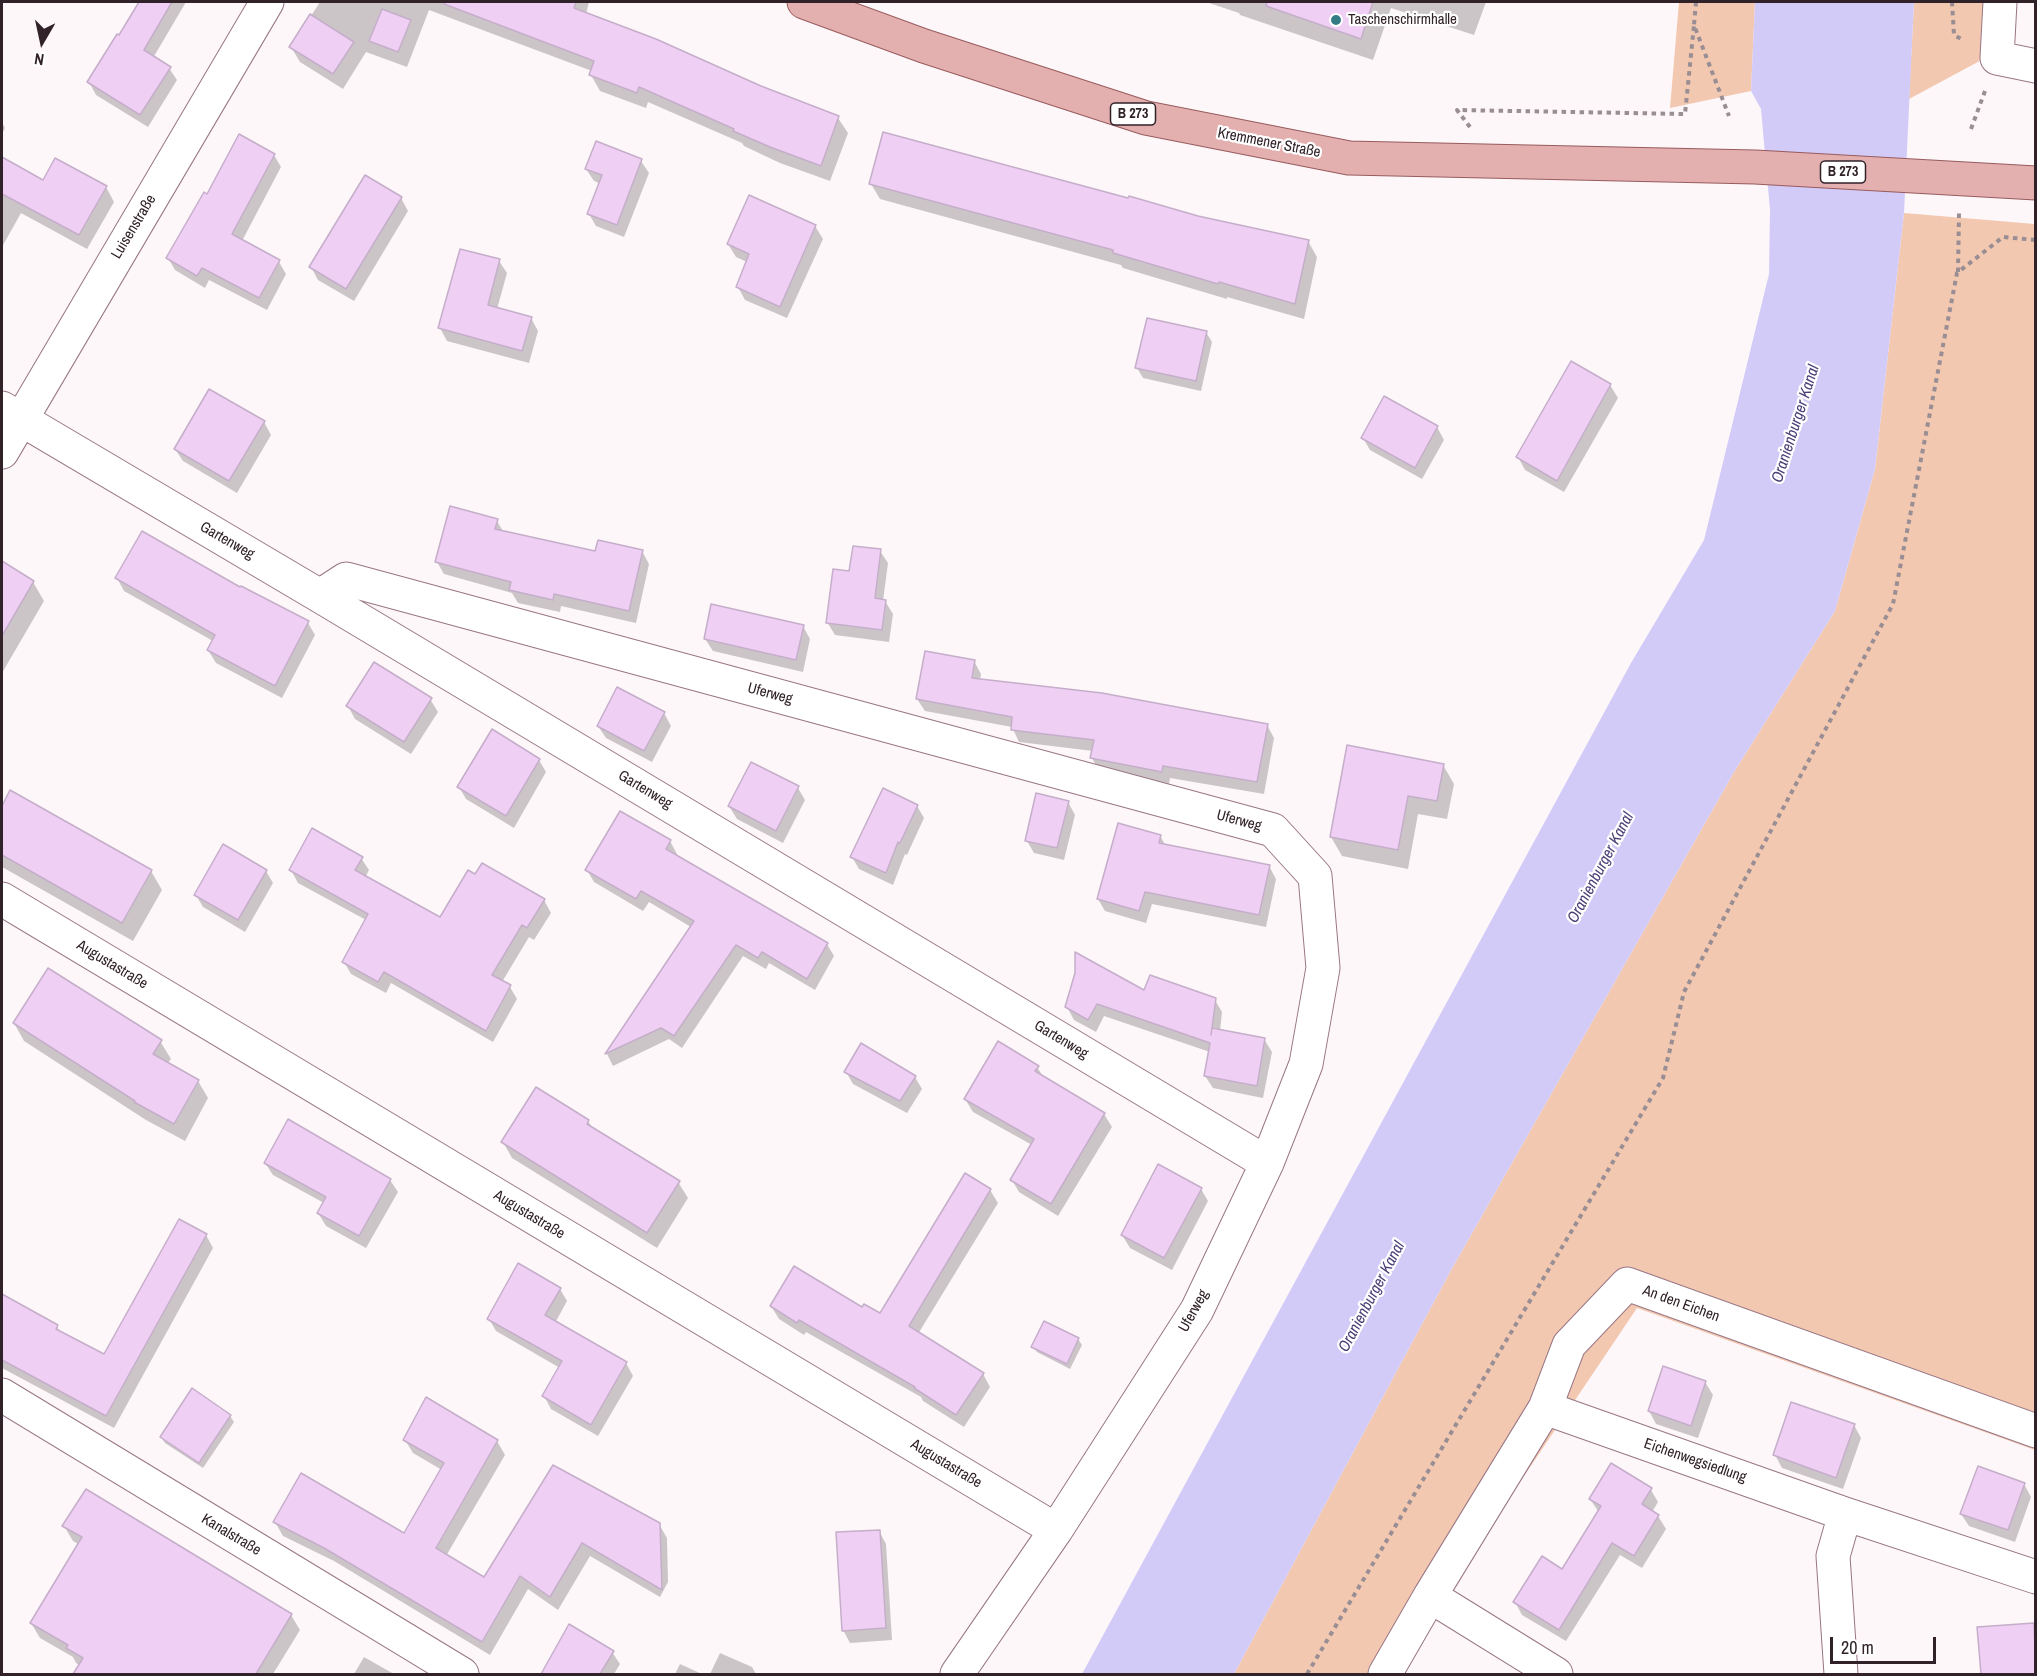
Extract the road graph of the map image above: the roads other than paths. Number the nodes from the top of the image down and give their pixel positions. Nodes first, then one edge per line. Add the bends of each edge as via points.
1 (267, 2) edge
2 (2000, 2) edge
3 (820, 4) edge
4 (2036, 66) edge
5 (2036, 183) edge
6 (11, 414) edge
7 (2, 452) edge
8 (320, 596) junction
9 (2, 899) edge
10 (1267, 1163) junction
11 (2, 1395) edge
12 (1545, 1408) junction
13 (2036, 1431) edge
14 (1845, 1514) junction
15 (1056, 1530) junction
16 (2036, 1577) edge
17 (1430, 1596) junction
18 (456, 1673) edge
19 (957, 1674) edge
20 (1384, 1674) edge
21 (1556, 1674) edge
22 (1841, 1674) edge

1 - 6 street, Luisenstraße
2 - 4 street via 1997,57
3 - 5 main road, Kremmener Straße / B 273 via 924,46 1146,118 1348,158 1755,167
6 - 7 street, Luisenstraße
6 - 8 street, Gartenweg
8 - 10 street, Gartenweg
8 - 10 street, Uferweg via 346,579 1273,830 1315,876 1323,968 1306,1064
9 - 15 street, Augustastraße
10 - 15 street, Uferweg via 1197,1310
11 - 18 street, Kanalstraße
12 - 13 street, An den Eichen via 1569,1345 1627,1284
12 - 14 street, Eichenwegsiedlung
12 - 17 street, An den Eichen
14 - 16 street, Eichenwegsiedlung
14 - 22 street via 1833,1556
15 - 19 street, Uferweg
17 - 20 street, An den Eichen
17 - 21 street

